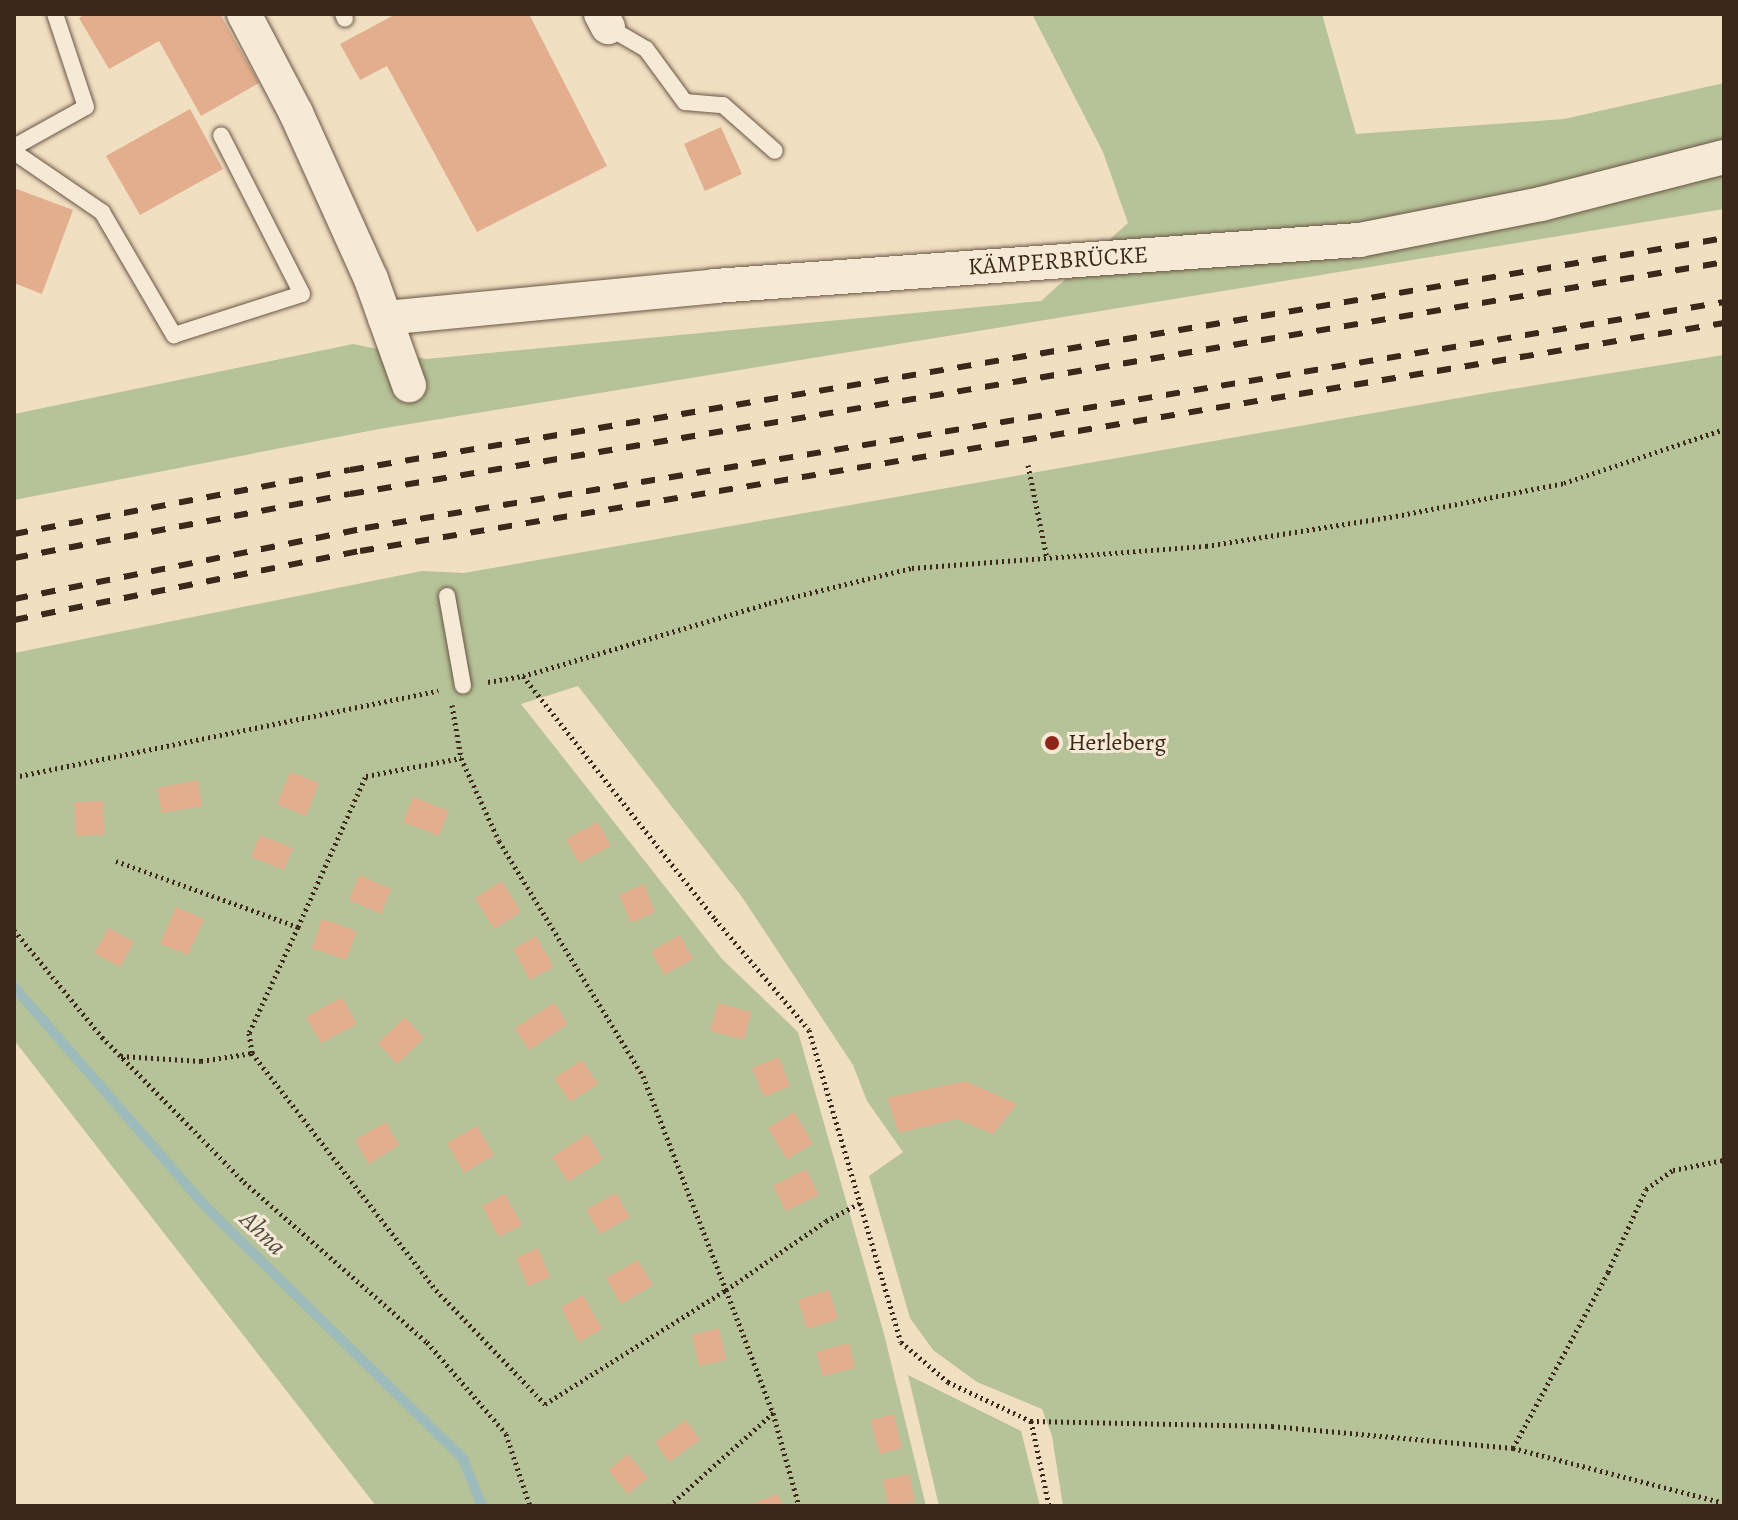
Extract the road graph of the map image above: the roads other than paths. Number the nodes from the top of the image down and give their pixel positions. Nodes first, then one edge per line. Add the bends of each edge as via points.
1 (55, 14) edge
2 (244, 14) edge
3 (604, 20) edge
4 (221, 135) dead end
5 (14, 150) edge
6 (775, 151) dead end
7 (1724, 157) edge
8 (385, 318) junction
9 (409, 385) dead end
10 (447, 596) dead end
11 (463, 686) road end

1 - 5 lane via 86,107
2 - 8 street via 296,113
3 - 6 lane via 646,49 685,102 723,105
4 - 5 lane via 302,294 174,335 102,212
7 - 8 street, KÄMPERBRÜCKE via 1541,204 1359,240 715,286
8 - 9 street
10 - 11 lane

